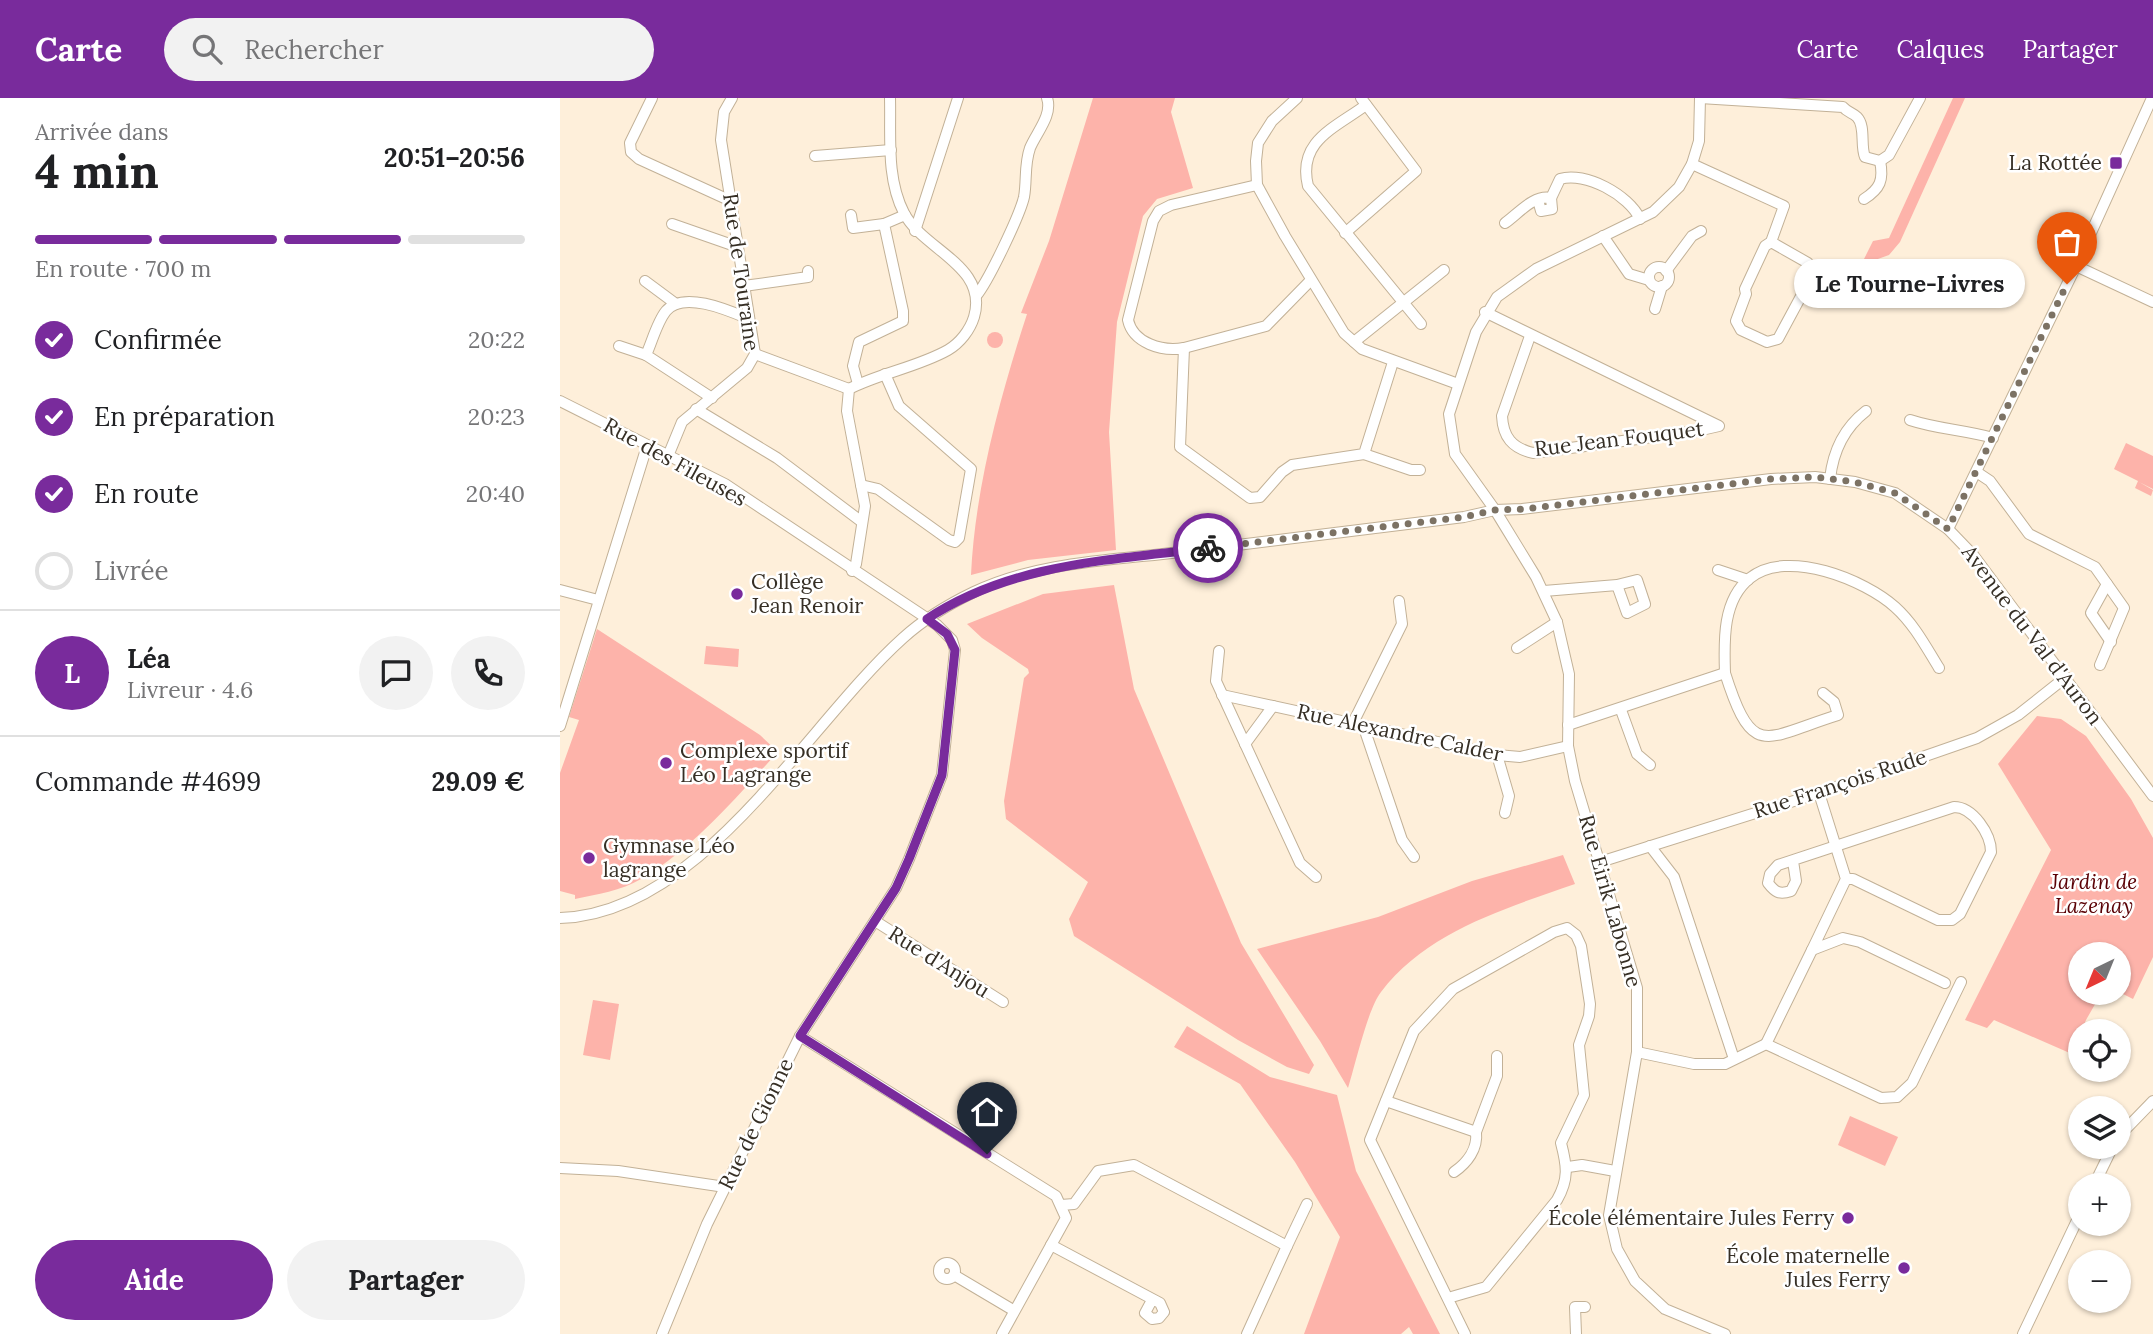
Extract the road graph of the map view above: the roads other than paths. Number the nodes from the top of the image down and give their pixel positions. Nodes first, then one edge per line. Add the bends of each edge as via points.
1 (652, 98) edge
2 (733, 98) edge
3 (890, 98) edge
4 (958, 98) edge
5 (1048, 98) edge
6 (1297, 98) edge
7 (1700, 98) edge
8 (1920, 98) edge
9 (2152, 98) edge
10 (1786, 100) edge
11 (1363, 101) edge
12 (1843, 103) edge
13 (891, 150) junction
14 (815, 156) dead end
15 (1880, 161) junction
16 (1692, 164) junction
17 (1257, 185) junction
18 (1864, 199) dead end
19 (731, 201) junction
20 (851, 215) dead end
21 (905, 215) junction
22 (1640, 219) junction
23 (1505, 223) dead end
24 (672, 224) dead end
25 (884, 224) junction
26 (915, 231) junction
27 (1701, 231) dead end
28 (1345, 233) junction
29 (1603, 236) junction
30 (1770, 242) junction
31 (738, 247) junction
32 (2076, 266) junction
33 (1444, 270) dead end
34 (808, 271) dead end
35 (1666, 271) junction
36 (1311, 280) junction
37 (1649, 280) junction
38 (645, 281) dead end
39 (744, 286) junction
40 (1662, 286) junction
41 (976, 296) junction
42 (2153, 302) edge
43 (1404, 303) junction
44 (676, 304) junction
45 (1655, 309) dead end
46 (1485, 312) junction
47 (749, 319) junction
48 (1422, 324) dead end
49 (1530, 336) junction
50 (1354, 342) junction
51 (619, 346) dead end
52 (1184, 348) junction
53 (755, 354) junction
54 (646, 355) junction
55 (1393, 362) junction
56 (885, 374) junction
57 (1458, 384) junction
58 (853, 386) junction
59 (712, 398) junction
60 (560, 401) edge
61 (696, 410) junction
62 (1866, 411) dead end
63 (1910, 420) dead end
64 (1993, 438) junction
65 (647, 446) junction
66 (1364, 454) junction
67 (668, 456) junction
68 (1420, 470) dead end
69 (1978, 473) junction
70 (1830, 479) junction
71 (861, 485) junction
72 (1495, 510) junction
73 (862, 522) junction
74 (1948, 529) junction
75 (1718, 570) dead end
76 (852, 571) junction
77 (1748, 580) junction
78 (2107, 584) junction
79 (1618, 585) dead end
80 (560, 590) edge
81 (1544, 592) junction
82 (598, 600) junction
83 (1399, 601) dead end
84 (927, 619) junction
85 (1557, 622) junction
86 (2111, 642) junction
87 (1517, 648) dead end
88 (1219, 651) dead end
89 (2100, 666) dead end
90 (1939, 668) dead end
91 (1725, 673) junction
92 (2066, 677) junction
93 (1823, 693) dead end
94 (1222, 695) junction
95 (1273, 706) junction
96 (1621, 710) junction
97 (1358, 724) junction
98 (1568, 725) junction
99 (560, 726) edge
100 (1245, 744) junction
101 (1568, 746) junction
102 (1497, 755) junction
103 (1650, 765) dead end
104 (1819, 793) junction
105 (2153, 796) edge
106 (1505, 813) dead end
107 (1650, 846) junction
108 (1836, 848) junction
109 (1415, 857) dead end
110 (1793, 861) dead end
111 (1600, 862) junction
112 (1316, 877) dead end
113 (1846, 879) junction
114 (560, 918) edge
115 (875, 921) junction
116 (1812, 950) junction
117 (1961, 982) dead end
118 (1945, 983) dead end
119 (1003, 1002) dead end
120 (800, 1036) junction
121 (1766, 1044) junction
122 (1637, 1052) junction
123 (1497, 1056) dead end
124 (1734, 1059) junction
125 (1386, 1101) junction
126 (2153, 1101) edge
127 (2131, 1124) edge
128 (1476, 1132) junction
129 (1568, 1167) junction
130 (560, 1168) edge
131 (1615, 1171) junction
132 (1454, 1172) dead end
133 (725, 1187) junction
134 (1307, 1204) dead end
135 (1061, 1205) junction
136 (2070, 1236) edge
137 (1051, 1245) junction
138 (1287, 1246) junction
139 (954, 1275) dead end
140 (1448, 1298) junction
141 (1152, 1300) dead end
142 (1585, 1307) dead end
143 (1013, 1310) junction
144 (662, 1334) edge
145 (1002, 1334) edge
146 (1247, 1334) edge
147 (1465, 1334) edge
148 (1576, 1334) edge
149 (1725, 1334) edge
150 (2024, 1334) edge

1 - 19 street via 630,144 631,152
2 - 19 street, Rue de Touraine via 724,112 722,140
3 - 13 street
4 - 26 street
5 - 41 street via 1049,110 1025,166 1024,198 987,283
6 - 17 street via 1272,121 1258,143
7 - 10 street
7 - 16 street via 1699,141
8 - 15 street via 1889,155
9 - 32 street
10 - 12 street
11 - 28 street via 1309,149 1304,168 1308,186
11 - 28 street via 1416,171
12 - 15 street via 1861,123 1865,157
13 - 14 street
13 - 21 street via 893,180
15 - 18 street via 1883,176 1876,191
16 - 22 street via 1679,187
16 - 30 street via 1784,206
17 - 36 street
17 - 52 street via 1171,205 1153,221 1128,320 1139,340 1173,350
19 - 31 street, Rue de Touraine
20 - 25 street via 853,228
21 - 25 street
21 - 26 street
22 - 23 street via 1628,203 1588,179 1560,179 1548,212 1538,206 1538,200
22 - 29 street
24 - 31 street
25 - 58 street via 904,316 900,324 859,342
26 - 41 street via 968,276
27 - 35 street
28 - 43 street
29 - 37 street via 1629,274
29 - 46 street via 1521,278
30 - 30 street via 1808,263 1813,274 1779,339 1767,342 1741,330 1736,321 1745,289
31 - 39 street, Rue de Touraine
32 - 42 street
32 - 64 street
33 - 43 street
34 - 39 street via 808,277
35 - 37 street via 1654,268
35 - 40 street via 1668,280
36 - 50 street
36 - 52 street via 1266,326
37 - 40 street
38 - 44 street
39 - 47 street, Rue de Touraine
40 - 45 street
41 - 56 street via 972,323 957,343
43 - 48 street
43 - 50 street
44 - 47 street via 714,305
44 - 54 street via 667,309
46 - 49 street, Rue Jean Fouquet
46 - 57 street, Rue Eirik Labonne
47 - 53 street, Rue de Touraine
49 - 49 street, Rue Jean Fouquet via 1706,418 1719,426 1533,453 1521,450 1507,436 1502,416
50 - 55 street
51 - 54 street
52 - 66 street via 1180,447 1250,498 1260,497 1293,465
53 - 58 street
53 - 59 street, Rue de Touraine via 747,368
54 - 59 street
55 - 57 street
55 - 66 street
56 - 58 street
56 - 71 street via 904,412 971,469 959,538 949,540 878,489
57 - 72 street, Rue Eirik Labonne via 1449,414 1455,454
58 - 71 street via 847,411
59 - 61 street, Rue de Touraine
60 - 65 street, Rue des Fileuses
61 - 67 street, Rue de Touraine via 682,422
61 - 73 street via 777,458
62 - 70 street via 1851,422 1836,450
63 - 64 street
64 - 69 street
65 - 67 street, Rue des Fileuses
65 - 82 street
66 - 68 street
67 - 76 street, Rue des Fileuses via 725,484
69 - 74 street
69 - 78 street via 1990,481 2029,534 2095,566
70 - 72 street, Avenue du Val d'Auron via 1771,479
70 - 74 street, Avenue du Val d'Auron via 1895,493
71 - 73 street
72 - 81 street, Rue Eirik Labonne
72 - 84 street, Avenue du Val d'Auron via 1073,565 1002,581
73 - 76 street
74 - 92 street, Avenue du Val d'Auron via 1997,583
75 - 77 street
76 - 84 street, Rue des Fileuses
77 - 90 street via 1775,568 1799,568 1839,574 1861,583 1897,608
77 - 91 street via 1723,629
78 - 86 street via 2124,608
78 - 86 street via 2091,613
79 - 81 street
80 - 82 street
81 - 85 street, Rue Eirik Labonne
82 - 99 street
83 - 97 street via 1402,624
84 - 114 street, Avenue du Val d'Auron via 901,640 694,862 623,905
84 - 115 street, Rue de Gionne via 947,634 955,650 944,764 909,859
85 - 87 street
85 - 98 street, Rue Eirik Labonne via 1569,674
86 - 89 street
88 - 94 street via 1216,681
91 - 93 street via 1745,726 1759,735 1774,737 1838,715 1834,702
91 - 96 street
92 - 104 street, Rue François Rude via 2018,715 1977,738
92 - 105 street, Avenue du Val d'Auron
94 - 95 street, Rue Alexandre Calder
94 - 100 street
95 - 97 street, Rue Alexandre Calder
95 - 100 street, Rue Alexandre Calder
96 - 98 street
96 - 103 street via 1637,754
97 - 102 street, Rue Alexandre Calder
97 - 109 street via 1402,840
98 - 101 street, Rue Eirik Labonne
100 - 112 street via 1300,863
101 - 102 street, Rue Alexandre Calder via 1520,757
101 - 111 street, Rue Eirik Labonne
102 - 106 street via 1509,796
104 - 107 street, Rue François Rude
104 - 108 street
107 - 111 street, Rue François Rude
107 - 124 street via 1674,877
108 - 110 street
108 - 113 street
108 - 113 street via 1954,807 1969,811 1991,844 1960,914 1952,920 1938,920
111 - 122 street, Rue Eirik Labonne via 1636,988
113 - 116 street
115 - 119 street, Rue d'Anjou
115 - 120 street, Rue de Gionne
116 - 118 street via 1843,938 1860,942
116 - 121 street
117 - 121 street via 1912,1083 1896,1097 1881,1098
120 - 133 street, Rue de Gionne
120 - 135 street via 1056,1196
121 - 124 street
122 - 124 street via 1694,1064 1725,1064
122 - 131 street, Rue Eirik Labonne
123 - 128 street via 1497,1076
125 - 128 street
125 - 129 street via 1414,1031 1453,989 1567,928 1581,946 1590,1003 1579,1045 1584,1096 1561,1143
125 - 140 street via 1370,1140
126 - 127 street
128 - 132 street via 1477,1141 1466,1163
129 - 131 street
129 - 140 street via 1566,1185 1557,1200 1486,1287
130 - 133 street via 618,1171
131 - 149 street, Rue Eirik Labonne via 1609,1215 1617,1249 1635,1281 1665,1309
133 - 144 street, Rue de Gionne
134 - 138 street
135 - 137 street via 1066,1218
135 - 138 street via 1074,1204 1098,1171 1134,1165
136 - 150 street
137 - 141 street
137 - 143 street
138 - 146 street
139 - 143 street
140 - 147 street
142 - 148 street via 1575,1307
143 - 145 street

